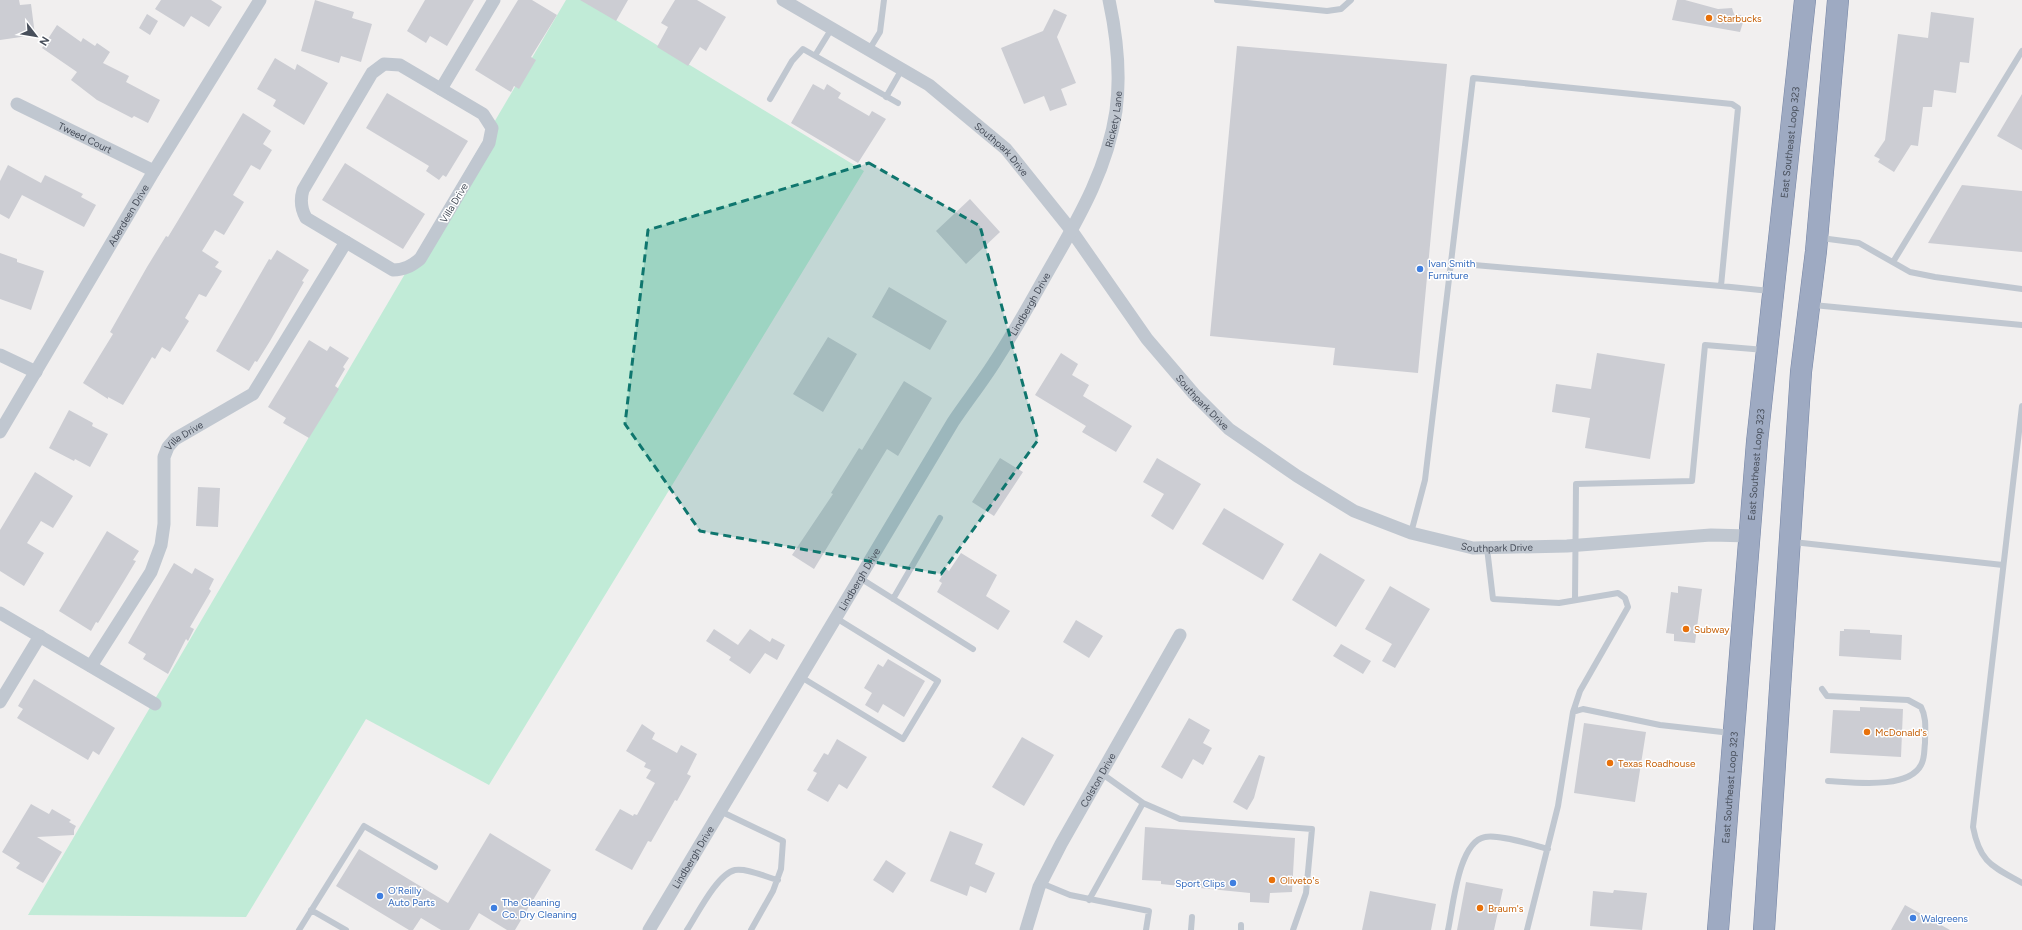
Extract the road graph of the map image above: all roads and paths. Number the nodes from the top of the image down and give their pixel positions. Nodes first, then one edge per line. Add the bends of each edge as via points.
1 (260, 0) edge
2 (494, 0) edge
3 (783, 0) edge
4 (884, 0) edge
5 (1109, 0) edge
6 (1217, 0) edge
7 (1351, 0) edge
8 (1805, 0) edge
9 (1838, 0) edge
10 (832, 28) junction
11 (869, 50) junction
12 (2022, 51) edge
13 (816, 54) junction
14 (902, 69) junction
15 (441, 89) junction
16 (886, 97) junction
17 (770, 99) dead end
18 (898, 103) dead end
19 (17, 104) dead end
20 (154, 170) junction
21 (1071, 230) junction
22 (1817, 237) junction
23 (346, 242) junction
24 (1893, 262) junction
25 (1451, 263) junction
26 (1720, 286) junction
27 (2022, 289) edge
28 (1773, 292) junction
29 (1809, 305) junction
30 (2022, 325) edge
31 (1767, 350) junction
32 (0, 354) edge
33 (36, 372) junction
34 (2022, 406) edge
35 (0, 432) edge
36 (940, 518) dead end
37 (1411, 533) junction
38 (1750, 536) junction
39 (1790, 542) junction
40 (1576, 545) junction
41 (1487, 548) junction
42 (2004, 565) junction
43 (860, 578) junction
44 (893, 599) junction
45 (1576, 600) junction
46 (0, 613) edge
47 (836, 618) junction
48 (1180, 634) dead end
49 (40, 636) junction
50 (973, 649) dead end
51 (91, 666) junction
52 (800, 677) junction
53 (1822, 689) dead end
54 (0, 702) edge
55 (155, 704) dead end
56 (1573, 712) junction
57 (1735, 733) junction
58 (1101, 773) junction
59 (1828, 781) dead end
60 (1143, 803) junction
61 (720, 811) junction
62 (1548, 849) junction
63 (435, 867) dead end
64 (778, 880) junction
65 (1041, 883) junction
66 (2022, 883) edge
67 (1089, 900) junction
68 (311, 910) junction
69 (1192, 917) dead end
70 (299, 930) edge
71 (346, 930) edge
72 (649, 930) edge
73 (687, 930) edge
74 (750, 930) edge
75 (1026, 930) edge
76 (1146, 930) edge
77 (1191, 930) edge
78 (1293, 930) edge
79 (1448, 930) edge
80 (1527, 930) edge
81 (1718, 930) edge
82 (1764, 930) edge

1 - 20 street, Aberdeen Drive
2 - 15 street
3 - 10 street, Southpark Drive
4 - 11 lane via 880,32
5 - 21 street, Rickety Lane via 1117,53 1116,111 1102,166
6 - 7 lane via 1326,11 1341,9
8 - 28 highway, East Southeast Loop 323
9 - 22 highway
10 - 11 street, Southpark Drive
10 - 13 lane
11 - 14 street, Southpark Drive
12 - 24 lane
13 - 16 lane
13 - 17 lane via 803,48 792,61
14 - 16 lane
14 - 21 street, Southpark Drive via 929,85 1006,149
15 - 23 street, Villa Drive via 400,66 384,64 372,73 302,190 302,211 306,218
15 - 23 street, Villa Drive via 483,114 492,128 492,136 420,259 401,270 393,270
16 - 18 lane
19 - 20 street, Tweed Court
20 - 33 street, Aberdeen Drive
21 - 37 street, Southpark Drive via 1147,339 1194,394 1229,429 1297,476 1354,511
21 - 43 street, Lindbergh Drive via 1006,344 953,422
22 - 24 lane via 1859,243
22 - 29 highway
23 - 51 street, Villa Drive via 253,394 175,439 168,447 164,457 164,524 160,545 150,572
24 - 27 lane via 1910,272
25 - 26 lane
25 - 26 lane via 1473,78 1732,104 1738,108
25 - 37 lane via 1425,480
26 - 28 lane
28 - 31 highway, East Southeast Loop 323
29 - 30 lane
29 - 39 highway via 1801,372
31 - 38 highway, East Southeast Loop 323
31 - 40 lane via 1705,345 1692,481 1576,484
32 - 33 street
33 - 35 street, Aberdeen Drive
34 - 42 lane
36 - 44 lane
37 - 41 street, Southpark Drive via 1474,548
38 - 40 street, Southpark Drive via 1711,535
38 - 57 highway, East Southeast Loop 323
39 - 42 lane
39 - 82 highway
40 - 41 street, Southpark Drive
40 - 45 lane
41 - 45 lane via 1493,599 1559,603
42 - 66 lane via 1973,826 1977,846 1990,865
43 - 44 lane
43 - 47 street, Lindbergh Drive
44 - 50 lane
45 - 56 lane via 1618,594 1625,598 1628,607 1580,691
46 - 49 street
47 - 52 street, Lindbergh Drive
47 - 52 lane via 938,681 903,739
48 - 58 street, Colston Drive
49 - 51 street
49 - 54 street
51 - 55 street
52 - 61 street, Lindbergh Drive
53 - 59 lane via 1827,696 1908,700 1921,707 1926,719 1924,757 1922,764 1910,776 1903,780 1879,782
56 - 57 lane via 1583,708 1660,725
56 - 62 lane via 1558,806
57 - 81 highway, East Southeast Loop 323
58 - 60 lane
58 - 65 street, Colston Drive
60 - 67 lane
60 - 78 lane via 1180,819 1312,829 1306,893
61 - 64 lane via 783,841
61 - 72 street, Lindbergh Drive
62 - 79 lane via 1513,839 1484,837 1473,845 1463,859
62 - 80 lane
63 - 68 lane via 364,826
64 - 73 lane via 744,870 734,870 714,887
64 - 74 lane
65 - 67 lane
65 - 75 street, Colston Drive
67 - 76 lane via 1149,911
68 - 70 lane
68 - 71 lane
69 - 77 lane

